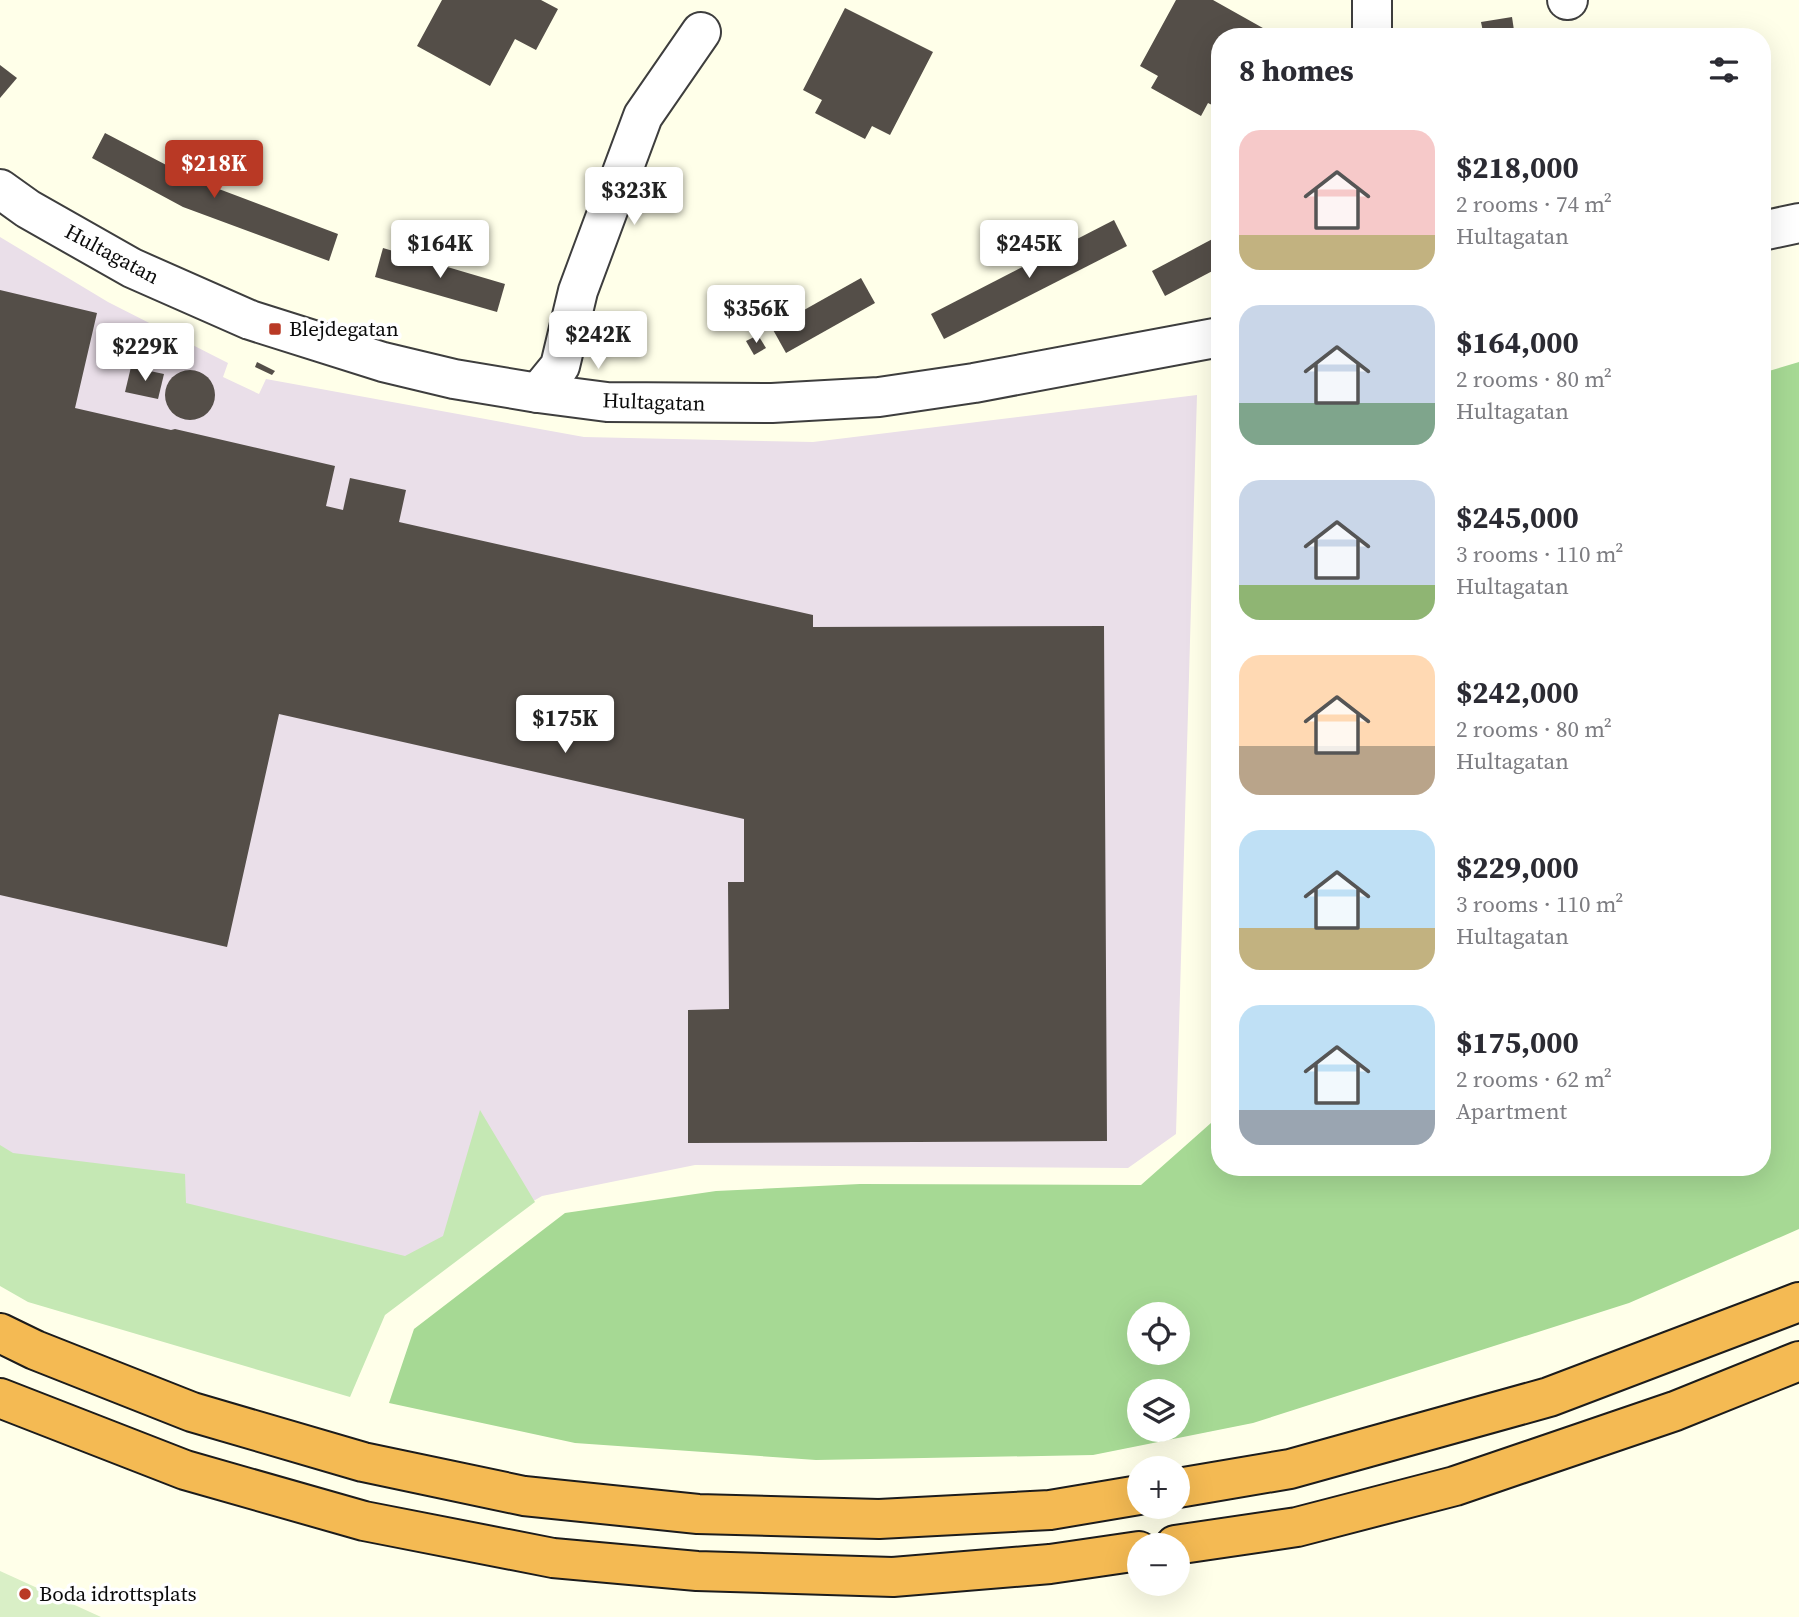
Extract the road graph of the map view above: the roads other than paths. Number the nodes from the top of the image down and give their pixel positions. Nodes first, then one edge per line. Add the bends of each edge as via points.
1 (1372, 0) edge
2 (1372, 28) edge
3 (701, 32) dead end
4 (0, 189) edge
5 (1799, 223) edge
6 (1771, 229) edge
7 (1211, 339) edge
8 (538, 393) junction
9 (1799, 1302) edge
10 (0, 1333) edge
11 (1799, 1361) edge
12 (5, 1400) edge
13 (1190, 1486) edge
14 (1127, 1497) edge
15 (1190, 1543) edge
16 (1127, 1553) edge

1 - 2 street
3 - 8 street via 643,116 579,291 560,366
4 - 8 street, Hultagatan via 132,268 250,320 395,365
5 - 6 street
7 - 8 street, Hultagatan via 879,397 665,403 607,402
9 - 13 highway via 1549,1397 1290,1469
10 - 14 highway via 192,1412 363,1462 524,1496 698,1514 879,1519 1050,1510
11 - 15 highway via 1675,1411 1455,1486 1297,1527
12 - 16 highway via 198,1474 364,1521 553,1558 697,1571 893,1577

